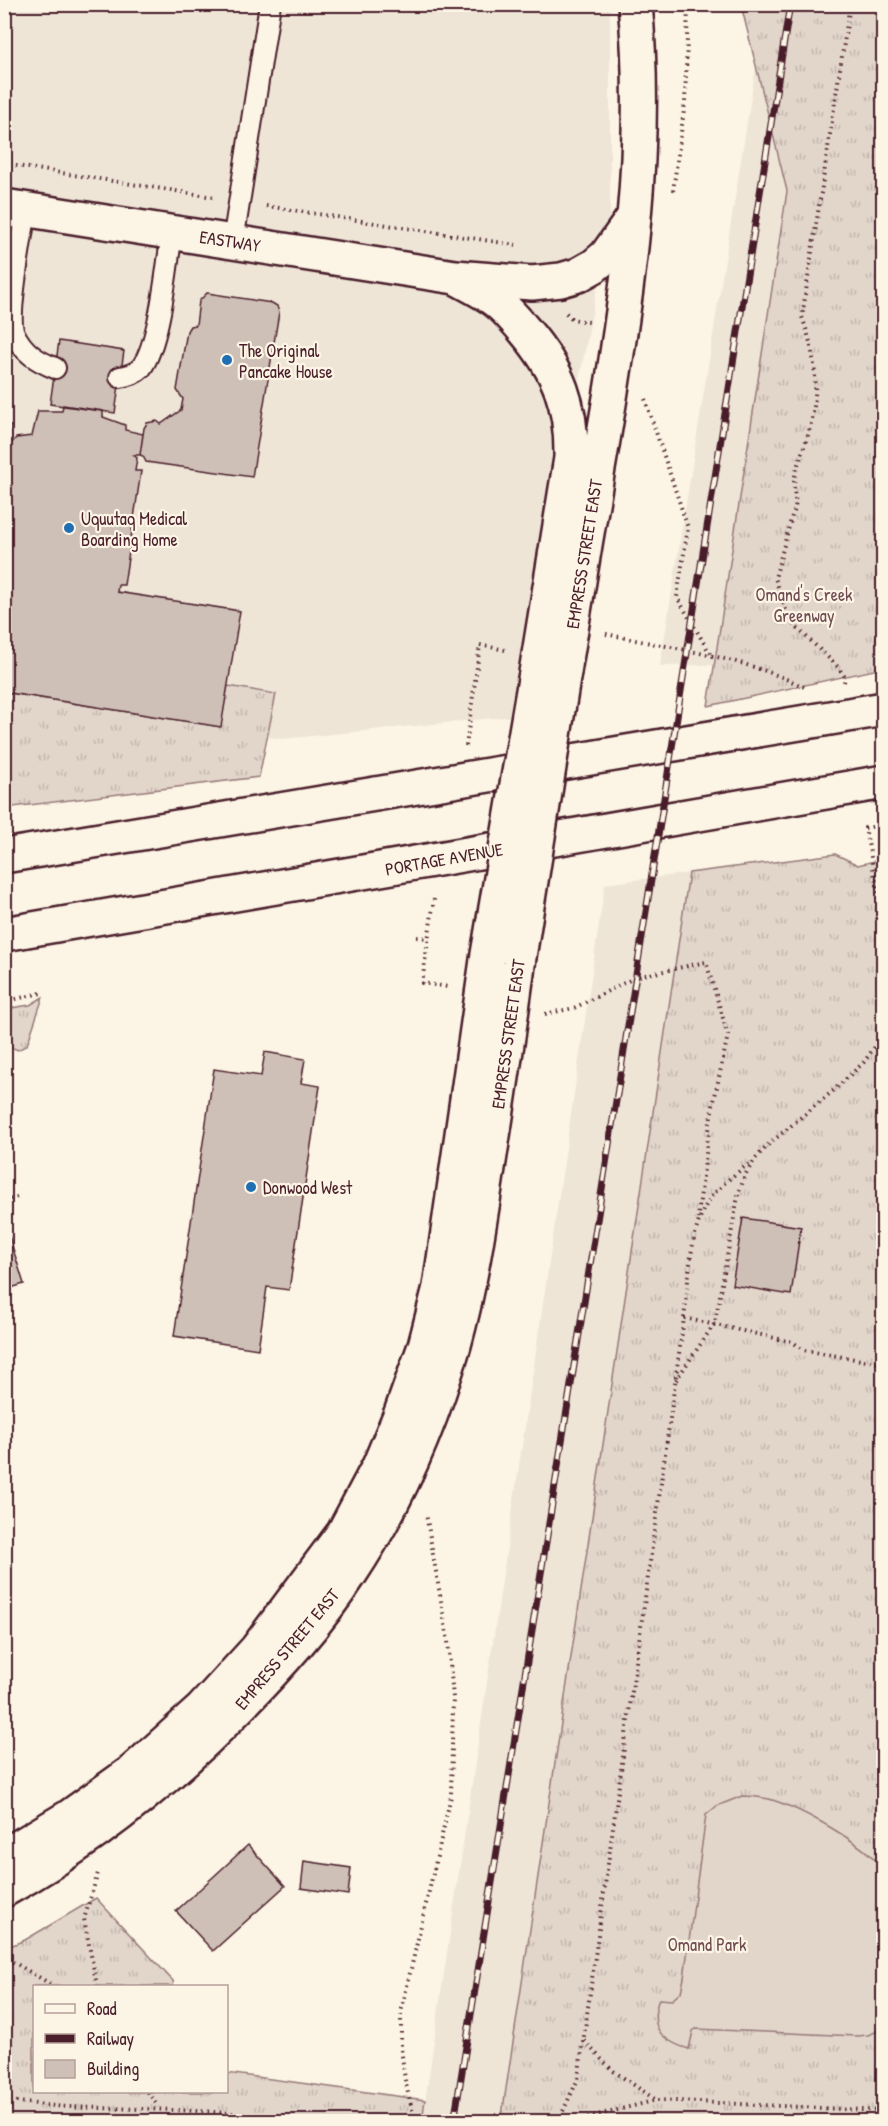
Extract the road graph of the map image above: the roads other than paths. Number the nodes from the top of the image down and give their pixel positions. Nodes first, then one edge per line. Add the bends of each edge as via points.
1 (270, 4) edge
2 (635, 4) edge
3 (15, 207) edge
4 (635, 215) junction
5 (172, 232) junction
6 (233, 242) junction
7 (455, 277) junction
8 (55, 368) dead end
9 (120, 377) dead end
10 (550, 676) junction
11 (884, 709) edge
12 (868, 785) edge
13 (4, 856) edge
14 (4, 934) edge
15 (4, 1856) edge
16 (4, 1890) edge

1 - 6 lane
2 - 4 main road, EMPRESS STREET EAST via 639,85
3 - 5 main road, EASTWAY
3 - 8 lane via 13,331 23,349
4 - 7 main road, EASTWAY via 606,256 578,275 532,283
4 - 10 main road, EMPRESS STREET EAST via 622,326
5 - 6 main road, EASTWAY
5 - 9 lane via 157,326 147,357 140,369
6 - 7 main road, EASTWAY
7 - 10 main road, EMPRESS STREET EAST via 506,310 541,350 564,395 572,458
10 - 15 main road, EMPRESS STREET EAST, bridge via 487,960 440,1287 425,1346 379,1466 344,1532 256,1650 202,1709 132,1772 69,1817
10 - 16 main road, EMPRESS STREET EAST, bridge via 519,957 482,1209 465,1302 421,1438 392,1501 350,1575 257,1689 213,1734 127,1809 80,1844
11 - 13 main road via 846,701
12 - 14 main road, PORTAGE AVENUE

